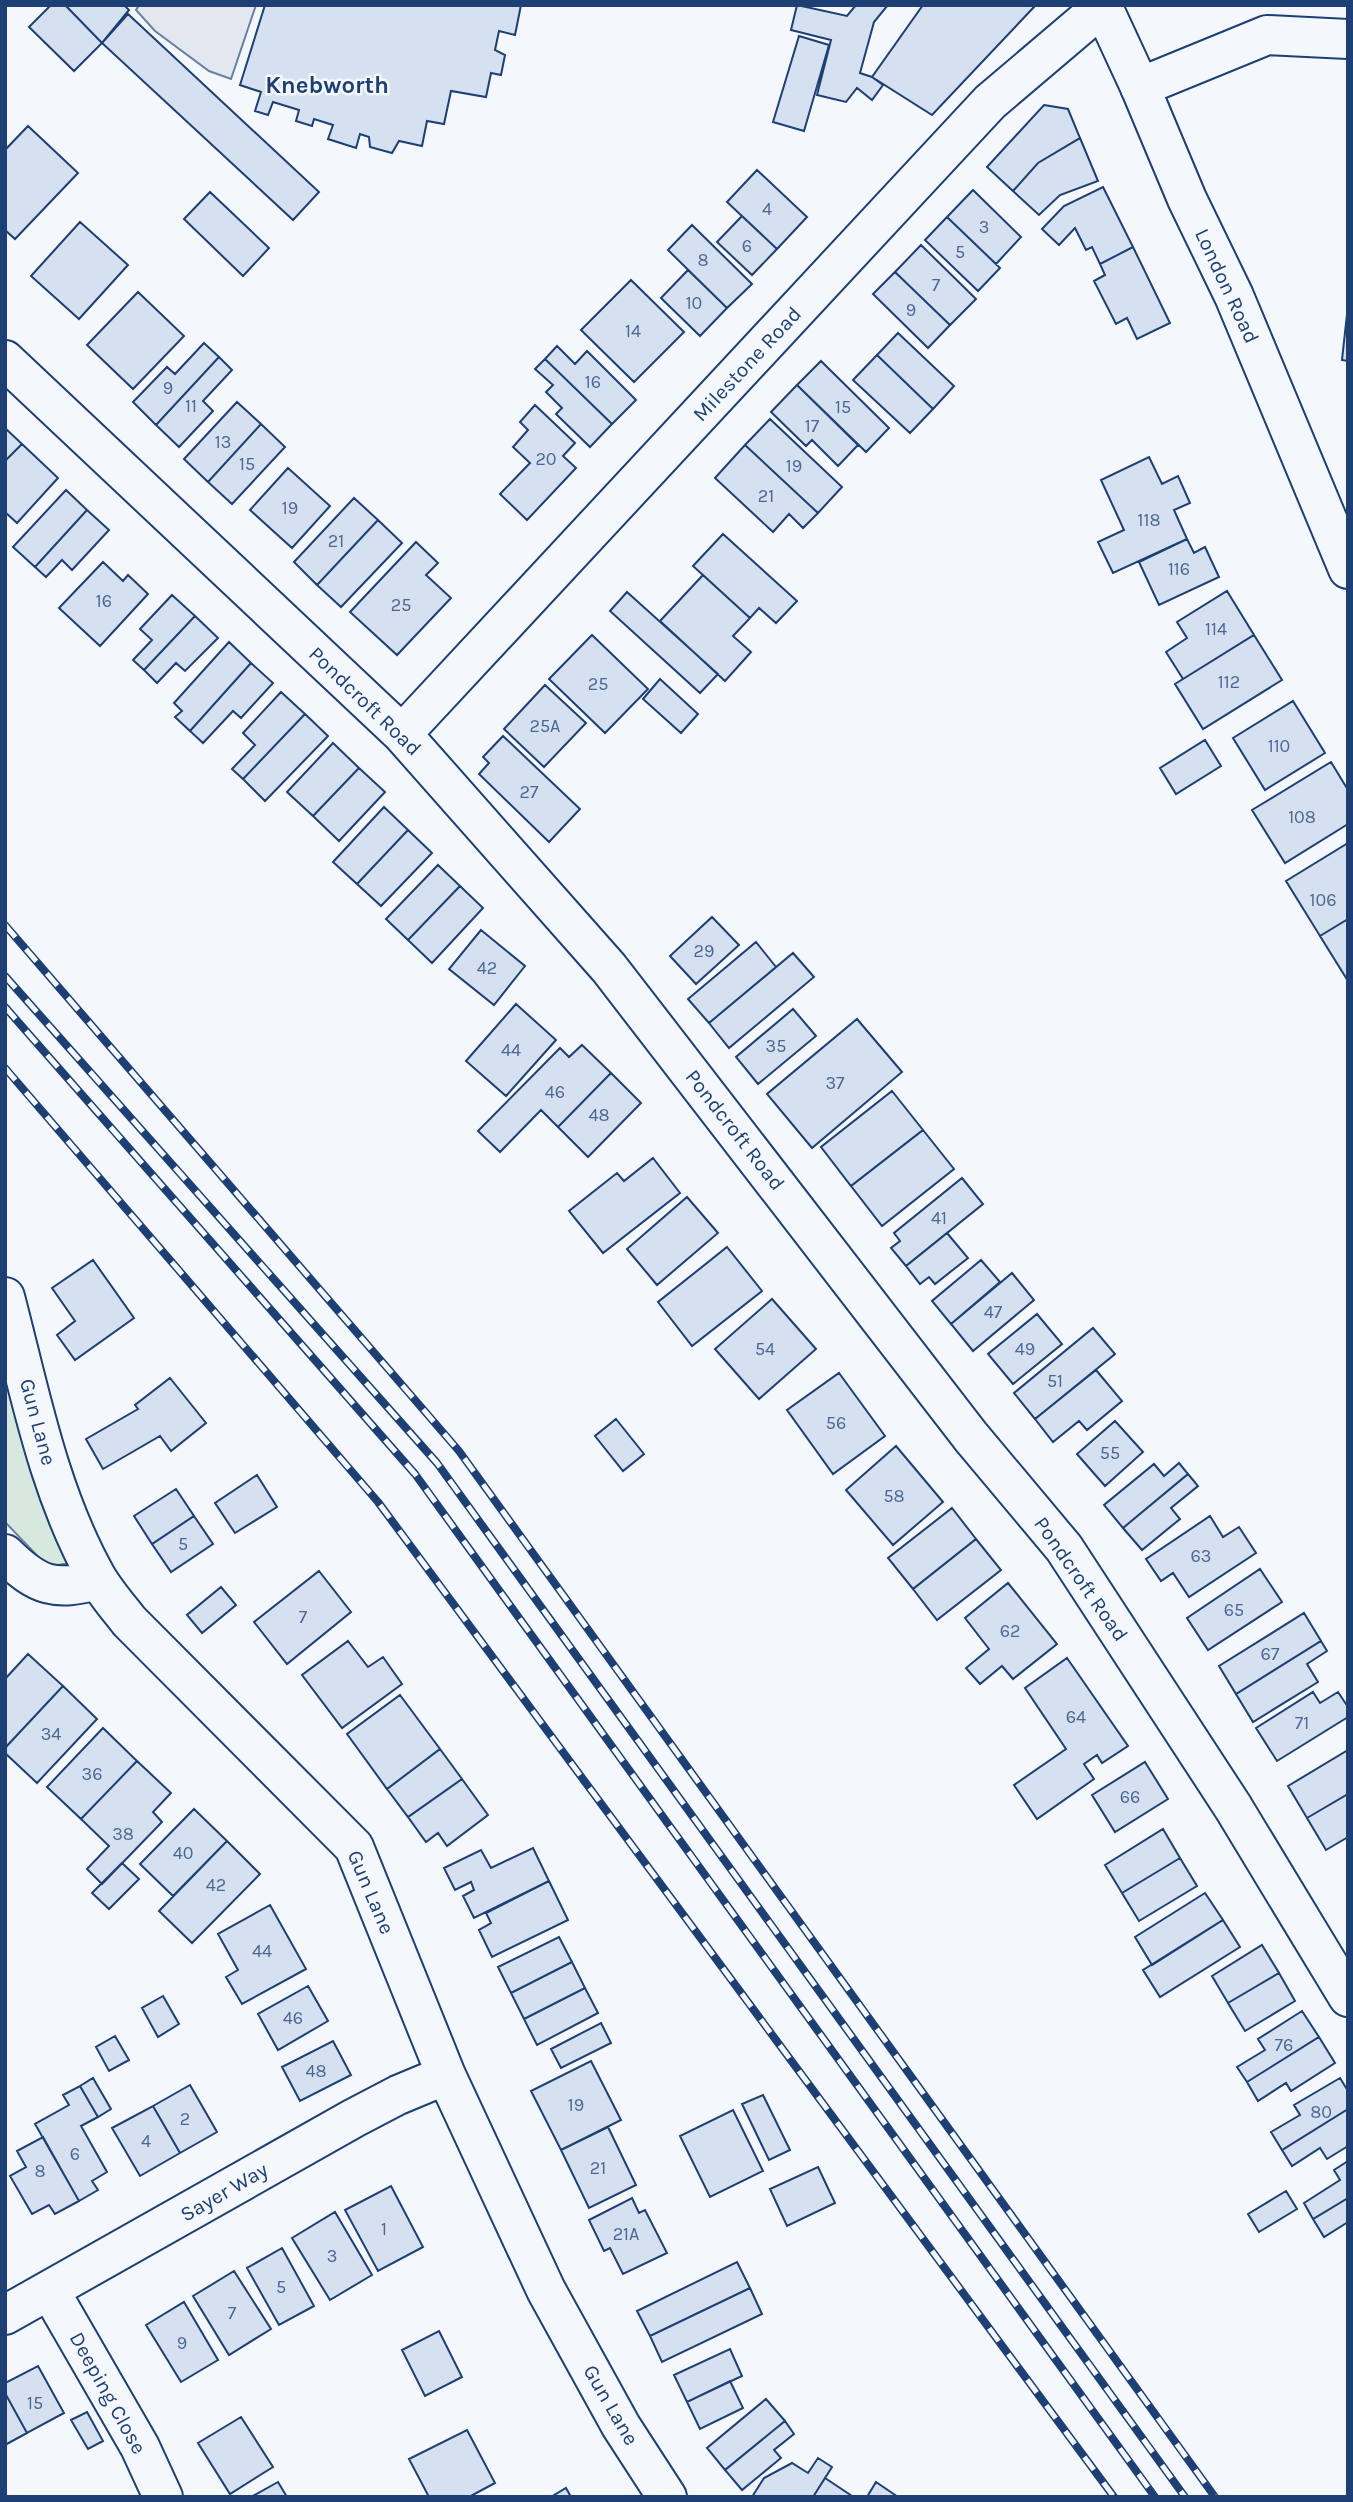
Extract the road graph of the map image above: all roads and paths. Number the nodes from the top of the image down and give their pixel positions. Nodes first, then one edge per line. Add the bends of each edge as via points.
1 (1102, 6) edge
2 (1348, 39) edge
3 (1140, 87) junction
4 (5, 360) edge
5 (1348, 569) edge
6 (402, 734) junction
7 (5, 1297) edge
8 (5, 1554) edge
9 (99, 1580) junction
10 (1348, 1997) edge
11 (446, 2075) junction
12 (50, 2291) junction
13 (5, 2315) edge
14 (163, 2497) edge
15 (667, 2497) edge

1 - 3 street, London Road
1 - 6 street, Milestone Road via 990,102
2 - 3 street via 1267,35
3 - 5 street, London Road
4 - 6 street, Pondcroft Road
6 - 10 street, Pondcroft Road via 609,968 971,1437 1064,1548 1233,1807
7 - 9 street, Gun Lane via 54,1483
8 - 9 street via 43,1584 71,1587
9 - 11 street, Gun Lane via 129,1621 354,1847
11 - 12 street, Sayer Way via 354,2118
11 - 15 street, Gun Lane via 546,2290 621,2426
12 - 13 street, Sayer Way
12 - 14 street, Deeping Close via 140,2447

